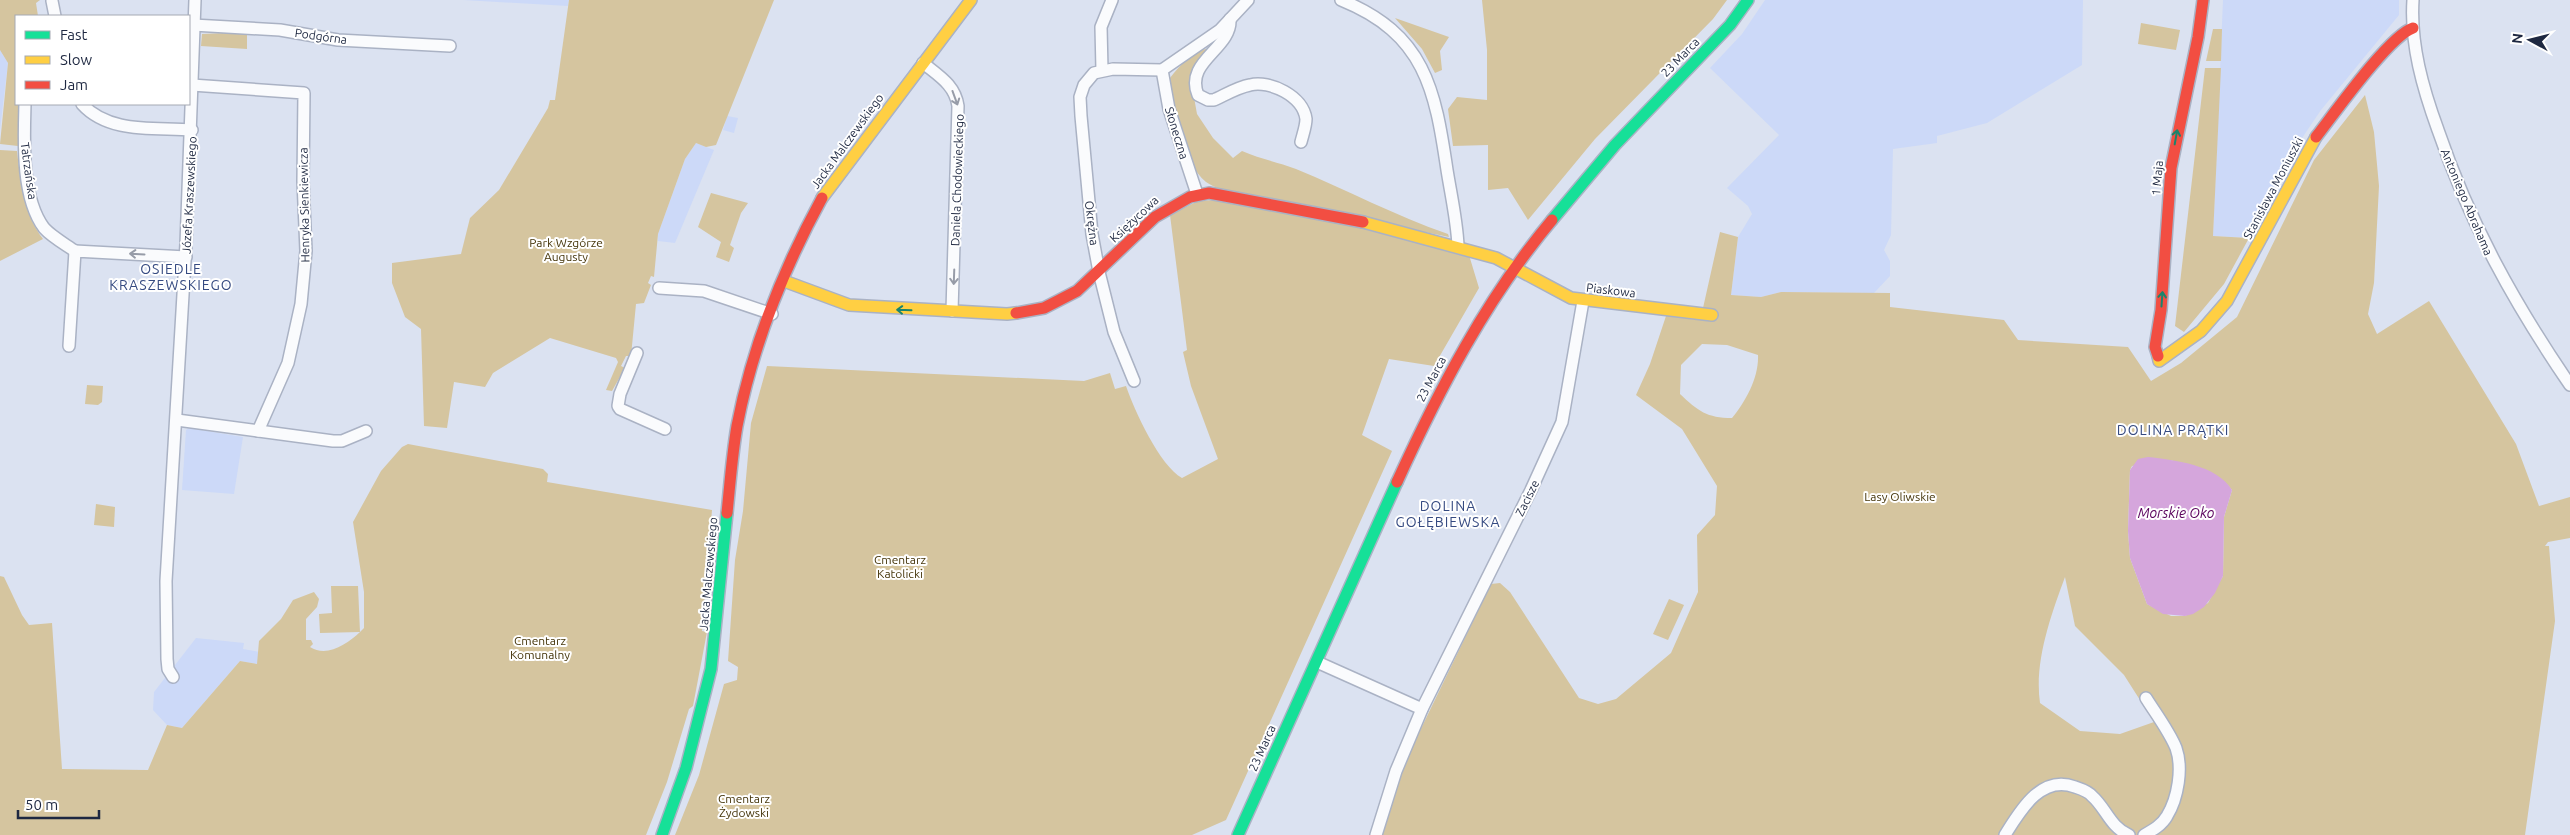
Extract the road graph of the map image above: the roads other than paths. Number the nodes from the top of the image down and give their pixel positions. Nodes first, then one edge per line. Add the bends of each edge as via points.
1 (195, 0) edge
2 (971, 0) edge
3 (1112, 0) edge
4 (1248, 0) edge
5 (1341, 0) edge
6 (1748, 0) edge
7 (2203, 0) edge
8 (2414, 0) edge
9 (52, 1) dead end
10 (55, 15) edge
11 (1230, 19) junction
12 (193, 26) junction
13 (2413, 28) junction
14 (450, 46) dead end
15 (923, 63) junction
16 (1102, 70) junction
17 (1162, 70) junction
18 (192, 85) junction
19 (25, 105) edge
20 (83, 105) edge
21 (192, 130) junction
22 (1302, 142) dead end
23 (1197, 194) junction
24 (1458, 246) junction
25 (75, 251) junction
26 (186, 257) junction
27 (1514, 269) junction
28 (1099, 272) junction
29 (784, 281) junction
30 (659, 288) dead end
31 (1583, 302) junction
32 (952, 311) junction
33 (772, 314) junction
34 (1712, 315) dead end
35 (69, 346) dead end
36 (637, 354) dead end
37 (2158, 361) joint
38 (1134, 381) dead end
39 (2570, 385) edge
40 (177, 420) junction
41 (665, 429) dead end
42 (258, 431) junction
43 (366, 432) dead end
44 (1317, 662) junction
45 (173, 676) dead end
46 (2146, 698) dead end
47 (1422, 709) junction
48 (662, 835) edge
49 (1238, 835) edge
50 (1376, 835) edge
51 (2005, 835) edge
52 (2129, 835) edge
53 (2144, 835) edge

1 - 12 street, Józefa Kraszewskiego
2 - 15 street, Jacka Malczewskiego
3 - 16 street via 1102,27
4 - 11 street
5 - 24 street via 1389,26 1407,46 1430,83
6 - 27 street, 23 Marca via 1713,43 1605,157
37 -> 7 street, 1 Maja via 2155,347 2161,310 2171,168
8 - 13 street, Antoniego Abrahama
9 - 10 street
11 - 17 street via 1220,30
11 - 22 street via 1229,32 1197,73 1198,95 1214,100 1250,85 1264,85 1283,91 1303,109 1306,125
12 - 14 street, Podgórna via 280,30 338,40
12 - 18 street, Józefa Kraszewskiego
13 - 37 street, Stanisława Moniuszki via 2404,31 2388,47 2314,139 2227,301 2201,331
13 - 39 street, Antoniego Abrahama via 2430,109 2468,208 2498,270
15 - 29 street, Jacka Malczewskiego via 822,196
15 -> 32 street, Daniela Chodowieckiego via 947,81 958,106
16 - 17 street
16 - 28 street, Okrężna via 1089,76 1080,97 1092,234
17 - 23 street, Słoneczna via 1169,109
18 - 21 street, Józefa Kraszewskiego
18 - 42 street, Henryka Sienkiewicza via 304,93 302,181 306,251 301,304 288,363
19 - 25 street, Tatrzańska via 25,149 34,210 44,228
20 - 21 street via 107,123
21 - 26 street, Józefa Kraszewskiego
23 - 24 street, Księżycowa via 1209,193 1360,220
23 - 28 street, Księżycowa via 1164,208
24 - 27 street, Księżycowa via 1496,258
26 -> 25 street
25 - 35 street
26 - 40 street, Józefa Kraszewskiego
27 - 31 street, Piaskowa via 1560,295
27 - 44 street, 23 Marca via 1469,339 1429,411
28 - 32 street, Księżycowa via 1077,291 1044,308 1007,314
28 - 38 street, Okrężna via 1114,332
32 -> 29 street, Księżycowa via 849,305
29 - 33 street, Jacka Malczewskiego
30 - 33 street via 704,292
31 - 34 street, Piaskowa
31 - 47 street, Zacisze via 1562,422
33 - 48 street, Jacka Malczewskiego via 750,370 740,408 731,468 712,669 686,768
36 - 41 street via 618,406
40 - 42 street
40 - 45 street, Józefa Kraszewskiego via 165,609 168,669
42 - 43 street via 342,441
44 - 47 street
44 - 49 street, 23 Marca
46 - 53 street via 2172,740 2179,771 2174,801 2167,817
47 - 50 street, Zacisze via 1396,771
51 - 52 street via 2021,809 2037,792 2048,786 2068,784 2091,794 2120,831

